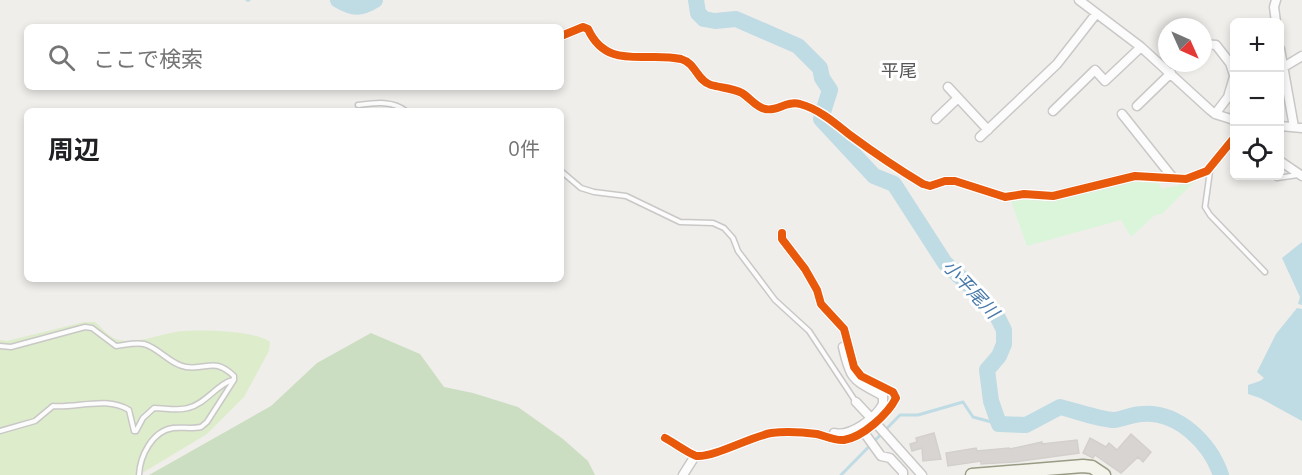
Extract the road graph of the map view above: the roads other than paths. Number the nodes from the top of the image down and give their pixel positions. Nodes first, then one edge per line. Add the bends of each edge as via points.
1 (1079, 0) edge
2 (1276, 0) edge
3 (1096, 14) junction
4 (1275, 18) edge
5 (564, 35) edge
6 (1212, 45) edge
7 (1141, 47) junction
8 (1302, 56) edge
9 (1158, 59) edge
10 (1284, 67) edge
11 (1168, 72) edge
12 (1174, 72) edge
13 (1233, 72) edge
14 (1283, 72) edge
15 (948, 87) dead end
16 (1230, 90) edge
17 (958, 98) junction
18 (358, 105) dead end
19 (1137, 106) dead end
20 (402, 108) edge
21 (1053, 111) dead end
22 (1122, 114) dead end
23 (1215, 114) junction
24 (936, 119) dead end
25 (1230, 119) edge
26 (1298, 128) edge
27 (988, 130) junction
28 (980, 137) dead end
29 (1230, 143) edge
30 (1284, 164) edge
31 (1210, 167) junction
32 (564, 174) edge
33 (1300, 176) edge
34 (1284, 177) edge
35 (1173, 178) junction
36 (782, 233) dead end
37 (1265, 272) dead end
38 (844, 329) junction
39 (0, 346) edge
40 (234, 380) junction
41 (856, 402) joint
42 (872, 418) junction
43 (0, 431) edge
44 (772, 433) junction
45 (864, 433) junction
46 (666, 438) dead end
47 (695, 456) junction
48 (990, 474) edge
49 (139, 475) edge
50 (683, 475) edge
51 (903, 475) edge
52 (922, 475) edge
53 (972, 475) edge
54 (1104, 475) edge

1 - 3 street
2 - 4 street
3 - 7 street
3 - 27 street via 1057,64
5 - 35 street via 583,27 598,46 610,53 681,59 692,64 706,83 742,93 762,109 799,103 835,121 914,179 930,186 955,181 1005,197 1053,196 1135,176
6 - 13 street via 1230,63
7 - 9 street
7 - 21 street via 1105,81 1095,70
8 - 10 street
11 - 19 street
12 - 23 street
14 - 26 street
15 - 17 street
16 - 23 street
17 - 24 street
17 - 27 street
18 - 20 lane via 379,102
22 - 35 street
23 - 25 street
27 - 28 street
29 - 31 street
30 - 33 street
31 - 35 street via 1198,176
31 - 37 lane via 1205,207
32 - 41 lane via 581,188 627,196 680,222 724,228 775,300 809,331
33 - 34 lane
36 - 38 street via 782,239 817,290 821,304
38 - 42 street via 841,338 849,371 856,381 883,396 883,405
38 - 45 street via 854,367 861,376 893,392 896,398 885,415
39 - 40 lane via 11,347 86,327 116,346 143,344 184,367 221,365
40 - 43 lane via 187,409 154,408 136,431 129,410 105,402 53,406 35,421
40 - 49 lane via 201,427 172,428 158,434 141,462
41 - 42 street
42 - 44 street via 841,435 796,428 772,429
42 - 52 street, bridge
44 - 45 street via 801,432 844,440
44 - 47 street
45 - 51 street via 880,456 890,458
46 - 47 street
47 - 50 street
48 - 53 street
48 - 54 street via 1083,466

